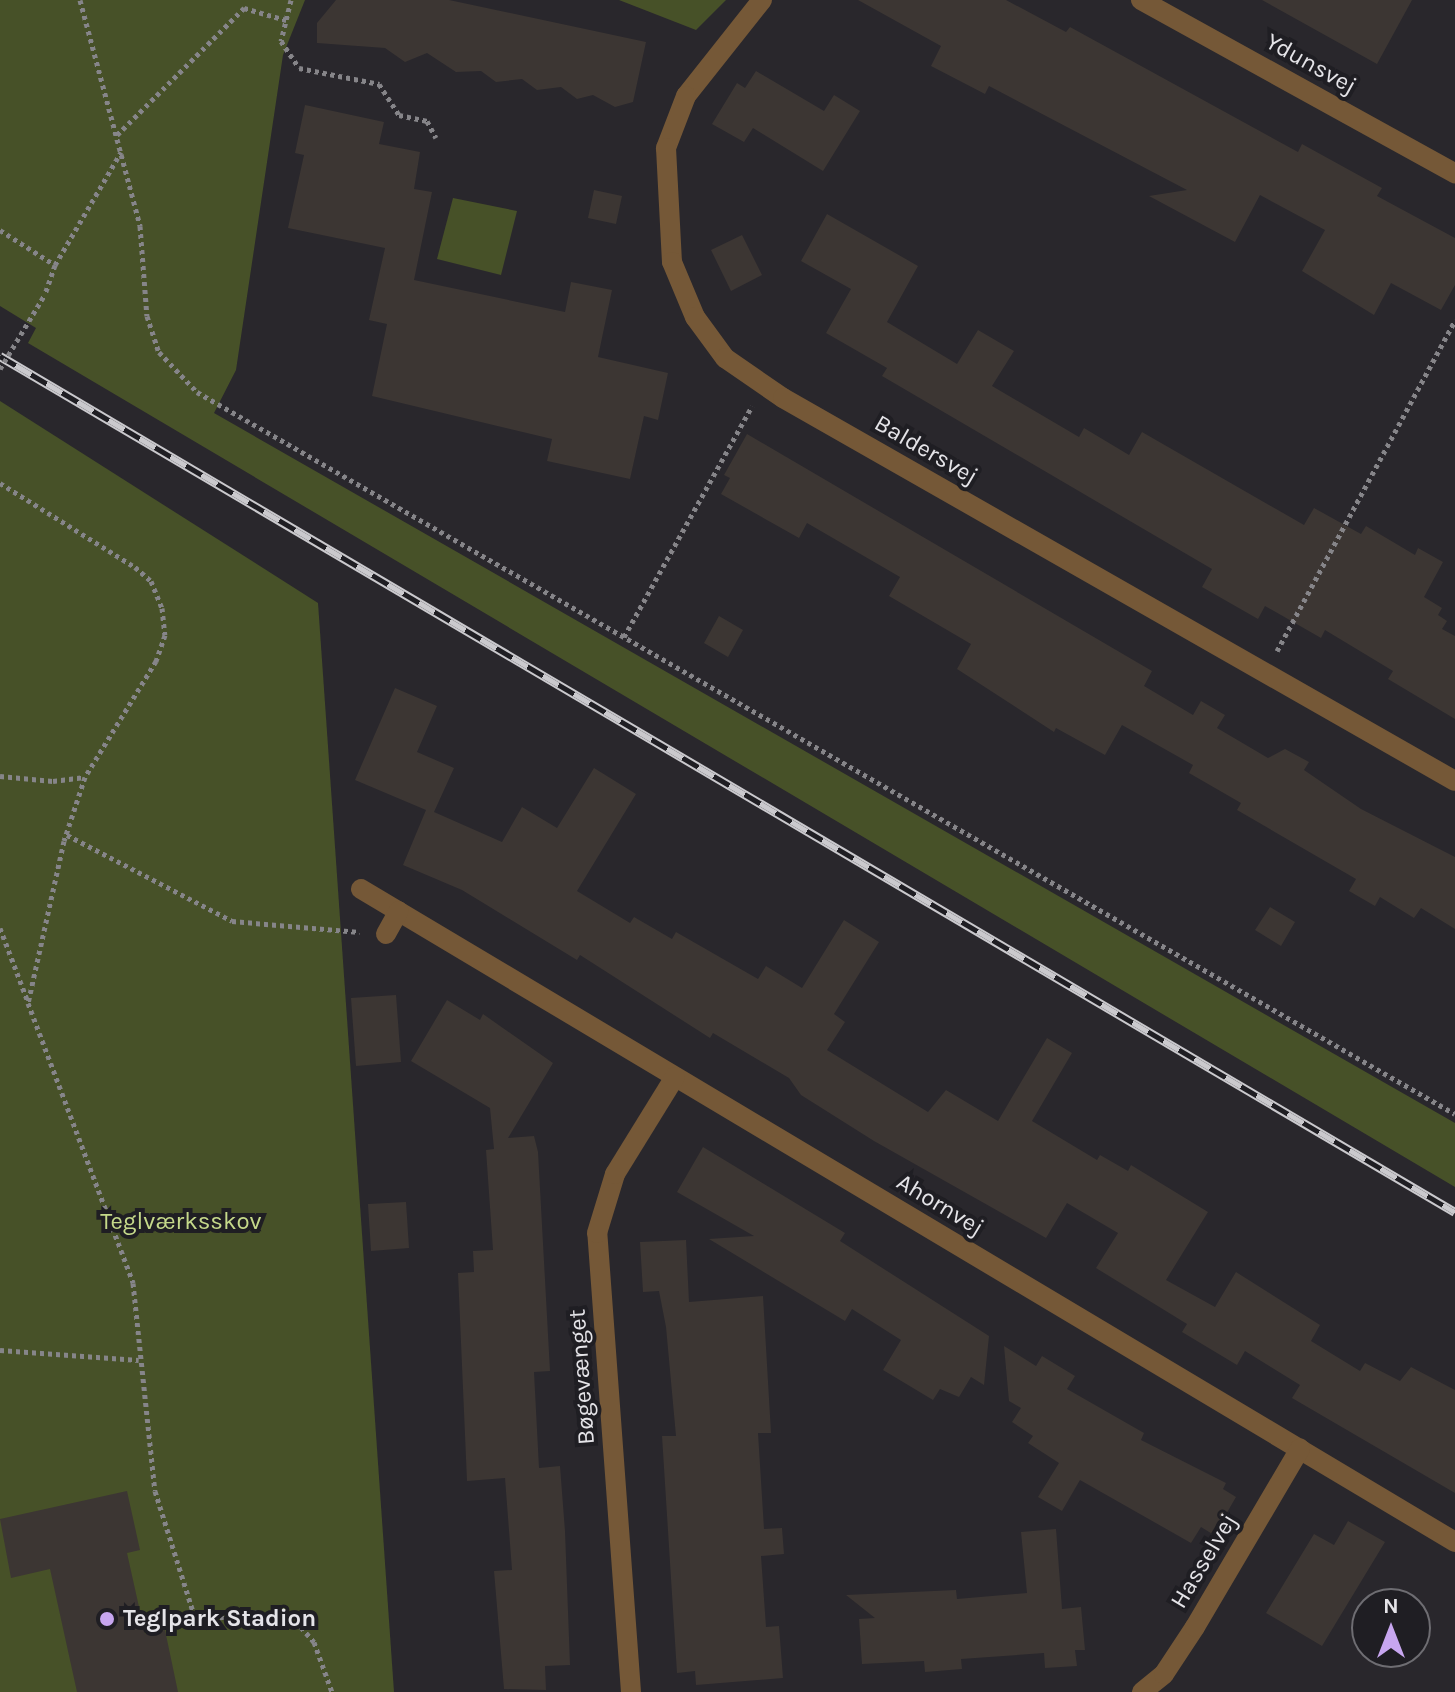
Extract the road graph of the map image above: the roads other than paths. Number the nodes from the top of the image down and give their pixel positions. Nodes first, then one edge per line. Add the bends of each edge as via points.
1 (762, 0) edge
2 (1141, 0) edge
3 (1455, 173) edge
4 (1455, 781) edge
5 (361, 889) dead end
6 (399, 911) junction
7 (386, 934) road end
8 (675, 1077) junction
9 (1300, 1449) junction
10 (1455, 1542) edge
11 (631, 1692) edge
12 (1142, 1692) edge

1 - 4 street, Baldersvej via 686,96 666,148 663,186 672,262 695,317 725,358
2 - 3 street, Ydunsvej
5 - 6 street, Ahornvej
6 - 7 street
6 - 8 street, Ahornvej
8 - 9 street, Ahornvej
8 - 11 street, Bøgevænget via 615,1174 597,1233
9 - 10 street, Ahornvej
9 - 12 street, Hasselvej via 1195,1627 1164,1674

